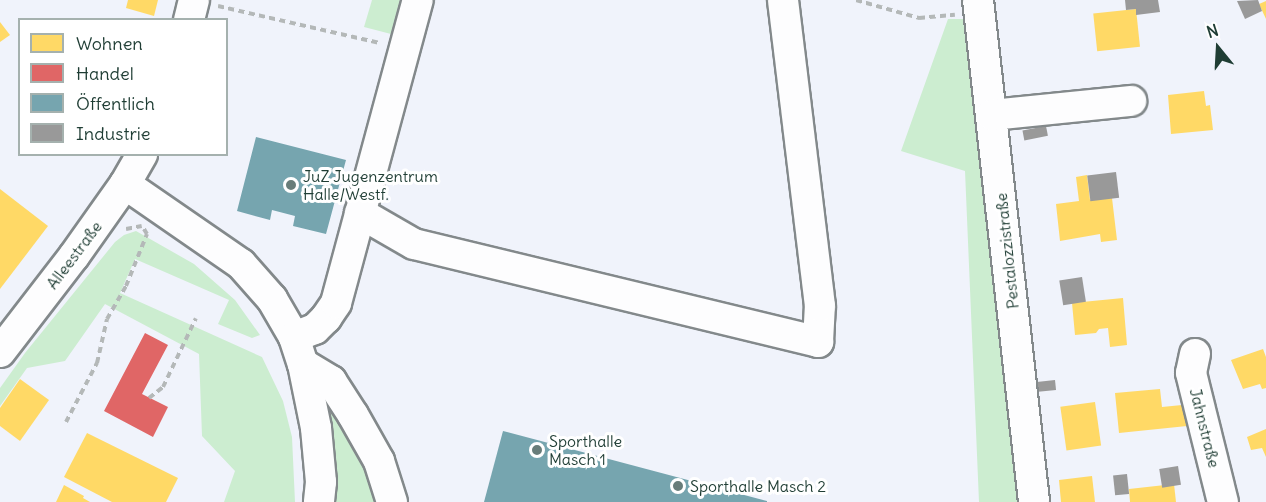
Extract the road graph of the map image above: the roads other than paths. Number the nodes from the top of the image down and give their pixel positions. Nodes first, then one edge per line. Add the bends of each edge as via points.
1 (194, 0) edge
2 (418, 0) edge
3 (783, 0) edge
4 (979, 6) edge
5 (190, 18) edge
6 (1131, 101) dead end
7 (992, 115) junction
8 (141, 156) edge
9 (125, 184) junction
10 (360, 213) junction
11 (298, 351) junction
12 (0, 352) edge
13 (1195, 354) dead end
14 (320, 502) edge
15 (393, 502) edge
16 (1034, 502) edge
17 (1223, 502) edge

1 - 5 street
2 - 10 street
3 - 10 street via 820,306 818,342 414,244
4 - 7 street, Pestalozzistraße
6 - 7 street
7 - 16 street, Pestalozzistraße
8 - 9 street, Alleestraße
9 - 11 street via 241,264 272,299
9 - 12 street, Alleestraße
10 - 11 street via 336,303
11 - 14 street via 316,428
11 - 15 street via 331,381 348,406 379,461
13 - 17 street, Jahnstraße via 1191,373

